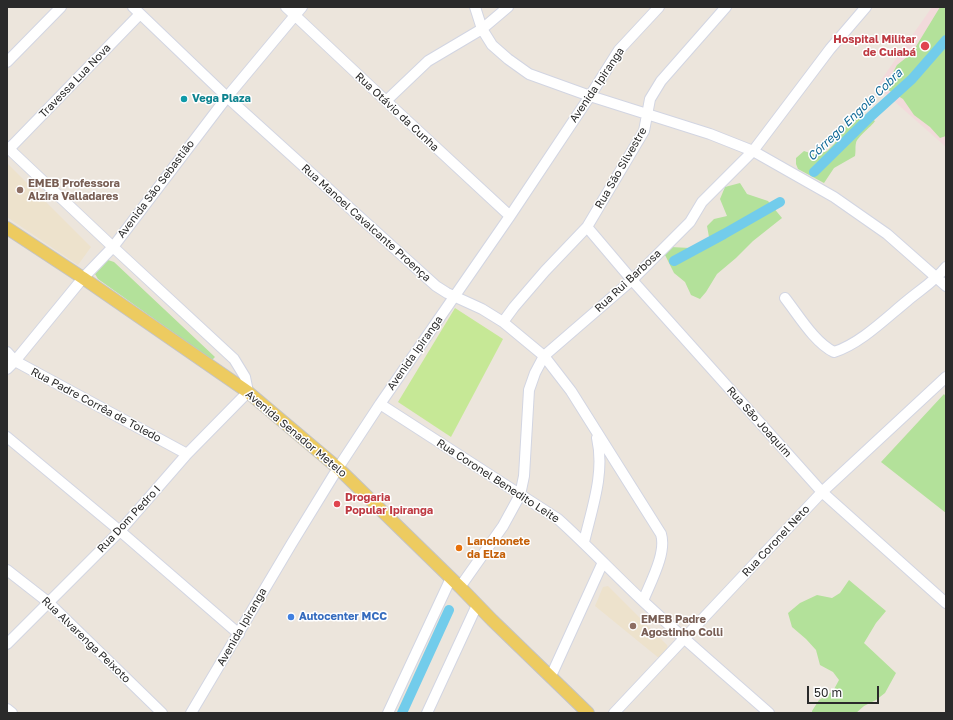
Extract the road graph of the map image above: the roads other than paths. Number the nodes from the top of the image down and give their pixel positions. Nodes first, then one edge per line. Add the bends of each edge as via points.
1 (61, 7) edge
2 (286, 7) edge
3 (302, 7) edge
4 (475, 7) edge
5 (508, 7) edge
6 (659, 7) edge
7 (726, 7) edge
8 (866, 7) edge
9 (136, 10) edge
10 (296, 16) junction
11 (482, 30) junction
12 (7, 62) edge
13 (590, 96) junction
14 (227, 97) junction
15 (386, 102) junction
16 (648, 115) junction
17 (8, 148) edge
18 (753, 151) junction
19 (510, 216) junction
20 (587, 227) junction
21 (7, 228) edge
22 (112, 247) junction
23 (946, 267) edge
24 (83, 278) junction
25 (938, 278) junction
26 (632, 280) junction
27 (946, 286) edge
28 (455, 296) junction
29 (785, 298) dead end
30 (503, 322) junction
31 (7, 352) edge
32 (544, 356) junction
33 (15, 362) junction
34 (7, 369) edge
35 (946, 378) edge
36 (248, 392) junction
37 (380, 404) junction
38 (596, 433) junction
39 (7, 437) edge
40 (187, 454) junction
41 (338, 468) junction
42 (822, 492) junction
43 (520, 496) junction
44 (120, 531) junction
45 (584, 542) junction
46 (603, 562) junction
47 (7, 570) edge
48 (451, 578) junction
49 (460, 587) junction
50 (643, 601) junction
51 (48, 602) junction
52 (946, 603) edge
53 (477, 605) junction
54 (239, 634) junction
55 (684, 639) junction
56 (7, 644) edge
57 (551, 676) junction
58 (7, 709) edge
59 (12, 713) edge
60 (162, 713) edge
61 (191, 713) edge
62 (388, 713) edge
63 (427, 713) edge
64 (588, 713) edge
65 (614, 713) edge
66 (769, 713) edge

1 - 12 street
2 - 10 street, Rua Otávio da Cunha
3 - 10 street, Avenida São Sebastião
4 - 11 street
5 - 11 street
6 - 13 street, Avenida Ipiranga via 619,50
7 - 16 street, Rua São Silvestre via 661,81 650,99
8 - 18 street, Rua Rui Barbosa via 830,49
9 - 14 street, Rua Manoel Cavalcante Proença
9 - 17 street, Travessa Lua Nova
10 - 14 street, Avenida São Sebastião
10 - 15 street, Rua Otávio da Cunha
11 - 13 street via 508,59 529,74
11 - 15 street via 428,61
13 - 16 street
13 - 19 street, Avenida Ipiranga
14 - 22 street, Avenida São Sebastião
14 - 28 street, Rua Manoel Cavalcante Proença via 436,286
15 - 19 street, Rua Otávio da Cunha
16 - 18 street via 710,134
16 - 20 street, Rua São Silvestre via 644,131
17 - 22 street
18 - 25 street via 834,197 887,234
18 - 26 street, Rua Rui Barbosa via 702,202 690,222
19 - 28 street, Avenida Ipiranga
20 - 26 street, Rua São Joaquim
20 - 30 street, Rua São Silvestre via 531,287
21 - 24 main road, Avenida Senador Metelo
22 - 24 street, Avenida São Sebastião
22 - 36 street via 234,359 245,377
23 - 25 street
24 - 33 street, Avenida São Sebastião
24 - 36 main road, Avenida Senador Metelo
25 - 27 street
25 - 29 street via 845,349 834,352 817,339
26 - 32 street, Rua Rui Barbosa
26 - 42 street, Rua São Joaquim
28 - 30 street, Rua Manoel Cavalcante Proença
28 - 37 street, Avenida Ipiranga
30 - 32 street, Rua Manoel Cavalcante Proença
31 - 33 street, Rua Padre Corrêa de Toledo
32 - 38 street, Rua Manoel Cavalcante Proença via 571,391
32 - 43 street, Rua Rui Barbosa via 529,390 524,476
33 - 34 street, Avenida São Sebastião
33 - 40 street, Rua Padre Corrêa de Toledo
35 - 42 street, Rua Coronel Neto
36 - 40 street, Rua Dom Pedro I
36 - 41 main road, Avenida Senador Metelo
37 - 41 street, Avenida Ipiranga
37 - 43 street, Rua Coronel Benedito Leite
38 - 45 street, Rua Manoel Cavalcante Proença via 600,452 599,476
38 - 50 street, Rua Manoel Cavalcante Proença via 663,540 661,555
39 - 44 street
40 - 44 street, Rua Dom Pedro I
41 - 48 main road, Avenida Senador Metelo
41 - 54 street, Avenida Ipiranga
42 - 52 street, Rua São Joaquim
42 - 55 street, Rua Coronel Neto
43 - 45 street, Rua Coronel Benedito Leite via 558,519
43 - 49 street, Rua Rui Barbosa via 503,526
44 - 51 street, Rua Dom Pedro I
44 - 54 street
45 - 46 street, Rua Coronel Benedito Leite
46 - 50 street, Rua Coronel Benedito Leite
46 - 57 street
47 - 51 street, Rua Alvarenga Peixoto
48 - 49 main road, Avenida Senador Metelo
48 - 62 street
49 - 53 main road, Avenida Senador Metelo
50 - 55 street, Rua Coronel Benedito Leite
51 - 56 street, Rua Dom Pedro I
51 - 60 street, Rua Alvarenga Peixoto
53 - 57 main road, Avenida Senador Metelo
53 - 63 street
54 - 61 street, Avenida Ipiranga
55 - 65 street, Rua Coronel Neto
55 - 66 street, Rua Coronel Benedito Leite
57 - 64 main road, Avenida Senador Metelo
58 - 59 street

